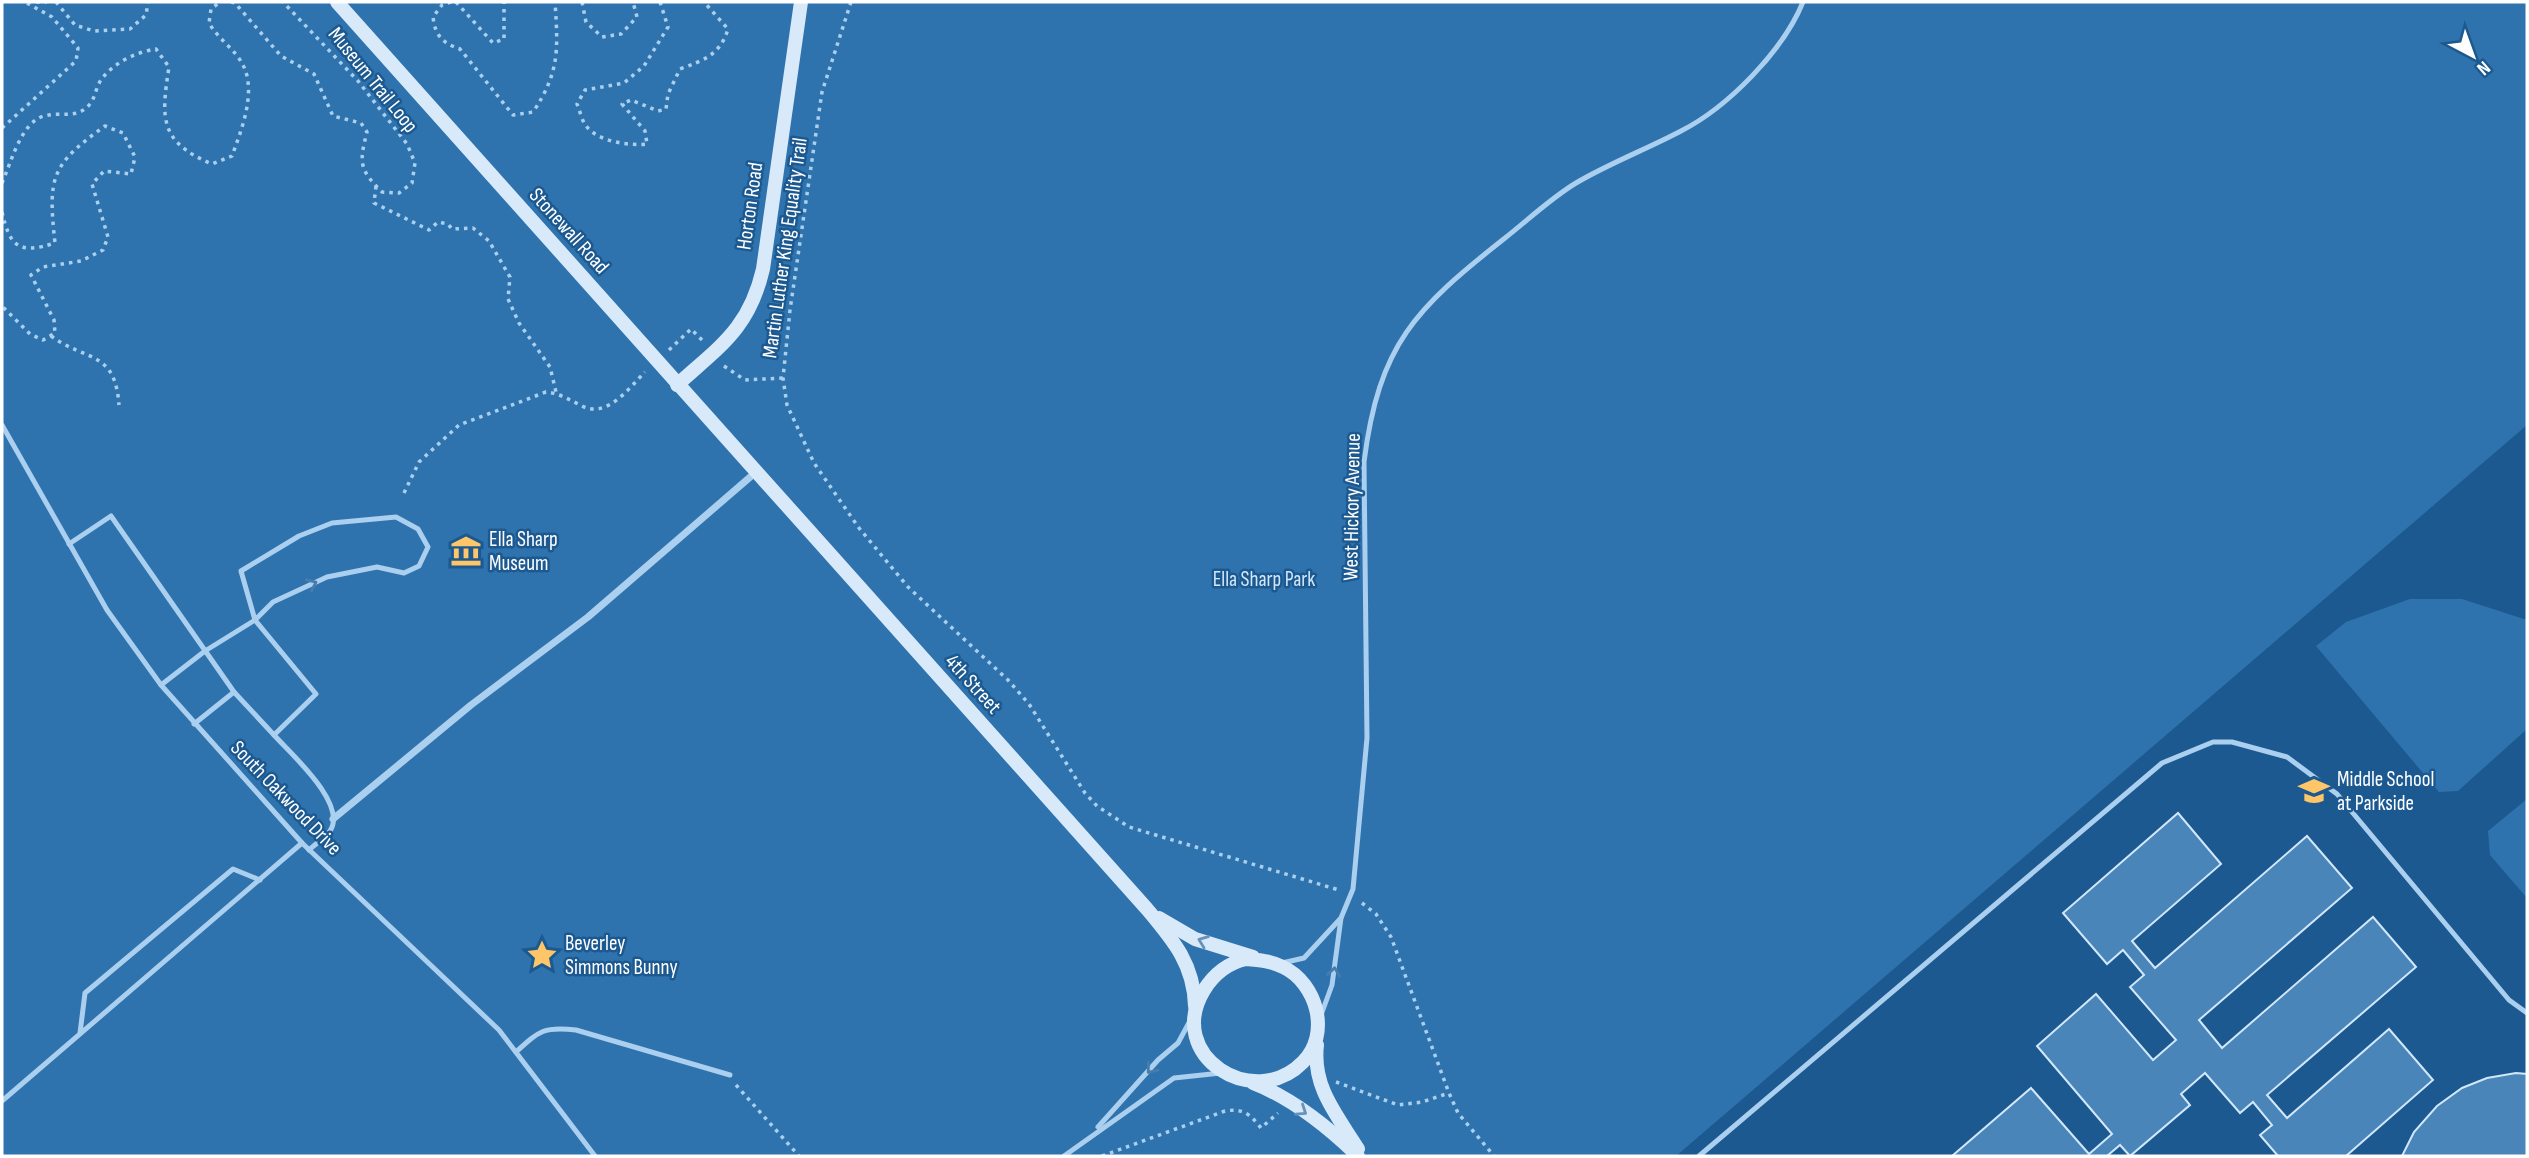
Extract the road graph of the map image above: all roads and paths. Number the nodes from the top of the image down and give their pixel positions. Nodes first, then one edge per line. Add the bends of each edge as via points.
1 (25, 2) edge
2 (47, 2) edge
3 (57, 2) edge
4 (148, 2) edge
5 (220, 2) edge
6 (231, 2) edge
7 (284, 2) edge
8 (337, 2) edge
9 (454, 2) edge
10 (504, 2) edge
11 (555, 2) edge
12 (582, 2) edge
13 (633, 2) edge
14 (660, 2) edge
15 (704, 2) edge
16 (801, 2) edge
17 (850, 2) edge
18 (1803, 2) edge
19 (2, 128) edge
20 (2, 183) edge
21 (376, 186) junction
22 (2, 212) edge
23 (2, 306) edge
24 (51, 335) junction
25 (712, 353) junction
26 (657, 361) junction
27 (783, 378) junction
28 (677, 384) junction
29 (556, 392) junction
30 (119, 405) dead end
31 (3, 429) edge
32 (755, 472) junction
33 (769, 487) joint
34 (404, 493) dead end
35 (69, 544) junction
36 (255, 620) junction
37 (205, 651) junction
38 (161, 685) junction
39 (234, 692) junction
40 (194, 724) junction
41 (274, 735) junction
42 (333, 819) junction
43 (302, 843) junction
44 (309, 849) junction
45 (260, 880) junction
46 (1339, 890) dead end
47 (1362, 904) dead end
48 (1147, 909) junction
49 (1341, 918) junction
50 (1271, 962) junction
51 (1194, 1011) junction
52 (2527, 1013) edge
53 (1318, 1030) junction
54 (79, 1034) junction
55 (516, 1052) junction
56 (1227, 1073) junction
57 (730, 1075) dead end
58 (1242, 1079) junction
59 (1319, 1086) junction
60 (739, 1087) dead end
61 (1449, 1093) junction
62 (2, 1101) edge
63 (1291, 1103) junction
64 (1088, 1137) junction
65 (595, 1156) edge
66 (799, 1156) edge
67 (1064, 1156) edge
68 (1102, 1156) edge
69 (1360, 1156) edge
70 (1494, 1156) edge
71 (1699, 1156) edge

1 - 2 path
1 - 19 path via 52,17 78,48 76,61
3 - 4 path via 75,25 109,33 130,29 146,15
5 - 20 path via 211,9 209,23 244,67 247,89 244,124 232,156 212,164 187,154 164,126 169,67 156,49 139,51 115,67 101,80 90,104 76,115 42,116 25,132
6 - 21 path, Museum Trail Loop via 281,56 314,74 333,116 361,124 367,132 361,157 364,174
7 - 21 path, Museum Trail Loop via 358,81 407,144 415,163 412,183 399,193 382,192
8 - 26 street, Stonewall Road
9 - 10 path via 494,43 504,39
9 - 11 path via 442,5 433,17 435,32 460,49 513,115 533,112 550,86 558,53
12 - 13 path via 586,22 602,37 621,34 637,17
14 - 15 path via 668,27 644,65 624,83 585,90 578,104 586,126 631,146 647,144 645,131 622,104 631,100 659,111 666,109 680,69 710,57 723,44 728,29
16 - 25 street, Horton Road via 759,286 748,315
17 - 27 path, Martin Luther King Equality Trail via 822,92
18 - 49 lane, West Hickory Avenue via 1773,53 1745,82 1685,130 1575,183 1452,280 1394,349 1369,426 1364,463 1367,738 1353,889
21 - 29 path via 374,203 417,225 429,230 438,222 452,229 473,228 489,241 510,277 508,299 515,316 550,367
22 - 24 path via 7,237 18,246 55,243 50,184 83,141 105,127 123,133 135,157 131,174 104,171 92,184 108,237 103,250 81,261 43,267 31,275 54,320 55,333
23 - 24 path via 30,334 43,340
24 - 30 path via 106,366 117,379
25 - 26 path via 691,329
25 - 27 path via 728,371 745,380
25 - 28 street, Horton Road
26 - 28 street, Stonewall Road
26 - 29 path via 610,406 590,410
27 - 46 path, Martin Luther King Equality Trail via 799,435 859,528 908,587 1022,696 1097,806 1149,834
28 - 32 street, Stonewall Road
29 - 34 path via 459,425 419,462
31 - 35 lane, South Oakwood Drive
32 - 33 street, Stonewall Road
32 - 42 street via 588,617 471,705
33 - 48 street, 4th Street
35 - 37 lane via 111,516
35 - 38 lane, South Oakwood Drive via 107,610
36 -> 36 lane via 273,603 327,577 377,568 404,573 419,566 428,547 418,529 396,517 332,523 299,536 241,571
36 - 37 lane
36 - 41 lane via 316,694
37 - 38 lane
37 - 39 lane
38 - 40 lane, South Oakwood Drive
39 - 40 lane
39 - 41 lane
40 - 43 lane, South Oakwood Drive
41 - 42 lane via 326,795 335,810
42 - 44 lane via 331,830
43 - 44 lane, South Oakwood Drive
43 - 45 lane
44 - 55 lane, South Oakwood Drive via 453,984
45 - 54 lane
45 - 54 lane via 233,869 85,993
47 - 61 path via 1376,914 1391,937
50 -> 48 street, 4th Street via 1195,939
48 - 51 street, 4th Street via 1187,963 1194,982
49 - 50 lane, West Hickory Avenue via 1304,958
53 -> 49 lane, West Hickory Avenue via 1332,985
50 - 51 street via 1235,962 1219,971
50 - 53 street via 1305,986 1315,1003
51 - 56 street via 1194,1034 1201,1049
51 -> 64 lane via 1178,1043
52 - 71 lane via 2509,1000 2337,794 2287,757 2232,742 2213,742 2162,763
53 - 58 street via 1308,1057 1289,1075 1270,1082
53 - 59 street via 1315,1061
54 - 62 lane
55 - 57 lane via 552,1027
55 - 65 lane, South Oakwood Drive
56 - 58 street
56 - 64 lane via 1174,1079
58 - 63 street
59 - 61 path via 1335,1082 1398,1105
59 - 69 street
60 - 66 path
61 - 70 path via 1458,1113
63 - 68 path via 1261,1128 1238,1108
63 -> 69 street
64 - 67 lane

